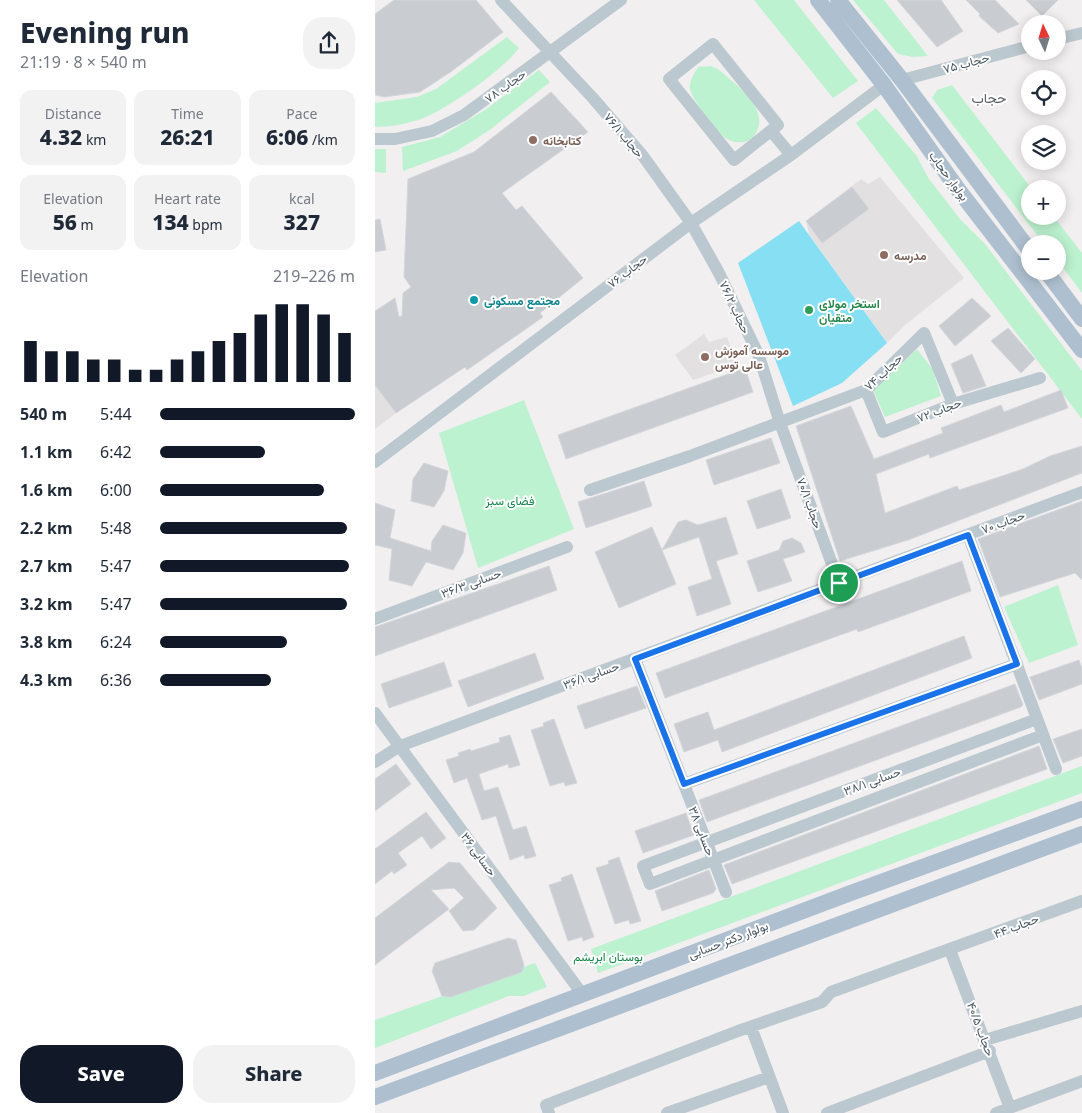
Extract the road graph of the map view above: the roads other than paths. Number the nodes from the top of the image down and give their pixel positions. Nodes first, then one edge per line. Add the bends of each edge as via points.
1 (501, 0) edge
2 (621, 0) edge
3 (818, 0) edge
4 (838, 0) edge
5 (1082, 33) edge
6 (1066, 37) edge
7 (1021, 48) edge
8 (550, 53) junction
9 (902, 80) junction
10 (884, 85) junction
11 (771, 131) junction
12 (375, 139) edge
13 (791, 155) junction
14 (973, 177) junction
15 (957, 188) junction
16 (691, 223) junction
17 (1021, 239) edge
18 (1052, 280) edge
19 (1082, 319) edge
20 (1082, 350) edge
21 (1040, 378) dead end
22 (866, 390) junction
23 (953, 404) junction
24 (780, 423) junction
25 (375, 462) edge
26 (590, 490) dead end
27 (1081, 493) edge
28 (968, 535) junction
29 (567, 548) dead end
30 (839, 583) junction
31 (375, 619) edge
32 (635, 659) junction
33 (1017, 664) junction
34 (375, 713) edge
35 (1037, 719) junction
36 (1043, 735) junction
37 (400, 746) junction
38 (375, 762) edge
39 (1056, 769) dead end
40 (684, 784) junction
41 (1082, 809) edge
42 (1082, 834) edge
43 (707, 842) junction
44 (713, 860) junction
45 (726, 892) dead end
46 (848, 894) junction
47 (1082, 901) edge
48 (856, 917) junction
49 (950, 950) junction
50 (583, 995) junction
51 (1082, 1011) edge
52 (751, 1027) junction
53 (987, 1046) junction
54 (375, 1073) edge
55 (769, 1077) junction
56 (1082, 1081) edge
57 (375, 1097) edge
58 (1010, 1108) junction
59 (671, 1112) edge
60 (549, 1113) edge
61 (783, 1113) edge
62 (827, 1113) edge
63 (996, 1113) edge

1 - 8 street, حجاب ۷۶/۱
2 - 8 street, حجاب ۷۸
3 - 10 main road, بولوار حجاب
4 - 9 main road, بولوار حجاب
5 - 6 street
7 - 9 street, حجاب ۷۵
8 - 12 street, حجاب ۷۸ via 464,115 432,131
8 - 16 street, حجاب ۷۶/۱ via 643,156
9 - 14 main road, بولوار حجاب
10 - 13 street, حجاب ۷۶
10 - 15 main road, بولوار حجاب
11 - 11 street via 778,125 713,44 669,79 734,160
11 - 13 street
13 - 16 street, حجاب ۷۶
14 - 15 main road
14 - 17 main road, بولوار حجاب
15 - 20 main road, بولوار حجاب
16 - 24 street, حجاب ۷۶/۲ via 759,356
16 - 25 street, حجاب ۷۶
18 - 19 main road
21 - 23 street, حجاب ۷۲
22 - 23 street, حجاب ۷۲ via 883,432
22 - 23 street, حجاب ۷۴ via 924,333
22 - 24 street, حجاب ۷۴
24 - 26 street, حجاب ۷۴
24 - 30 street, حجاب ۷۰/۱
27 - 28 street, حجاب ۷۰
28 - 30 street, حجاب ۷۰
28 - 33 street
29 - 31 street, حسابی ۳۶/۳
30 - 32 street, حسابی ۳۶/۱
32 - 37 street, حسابی ۳۶/۱
32 - 40 street, حسابی ۳۸
33 - 35 street
33 - 40 street
34 - 37 street, حسابی ۳۶
35 - 36 street
35 - 43 street, حسابی ۳۸/۱
36 - 39 street
36 - 44 street, حسابی ۳۸/۱
37 - 38 street, حسابی ۳۶/۱
37 - 50 street, حسابی ۳۶
40 - 43 street, حسابی ۳۸
41 - 46 main road, بولوار دکتر حسابی
42 - 48 main road, بولوار دکتر حسابی
43 - 44 street, حسابی ۳۸
43 - 44 street, حسابی ۳۸/۱ via 643,866 650,884
44 - 45 street, حسابی ۳۸
46 - 48 main road
46 - 50 main road, بولوار دکتر حسابی
47 - 49 street, حجاب ۴۴
48 - 57 main road, بولوار دکتر حسابی
49 - 52 street, حجاب ۴۴ via 828,993 825,1001
49 - 53 street, حجاب ۴۰/۵
50 - 54 main road, بولوار دکتر حسابی
51 - 53 street
52 - 55 street
52 - 60 street via 546,1105
53 - 58 street, حجاب ۴۰/۵
53 - 62 street
55 - 59 street
55 - 61 street
56 - 58 street
58 - 63 street

